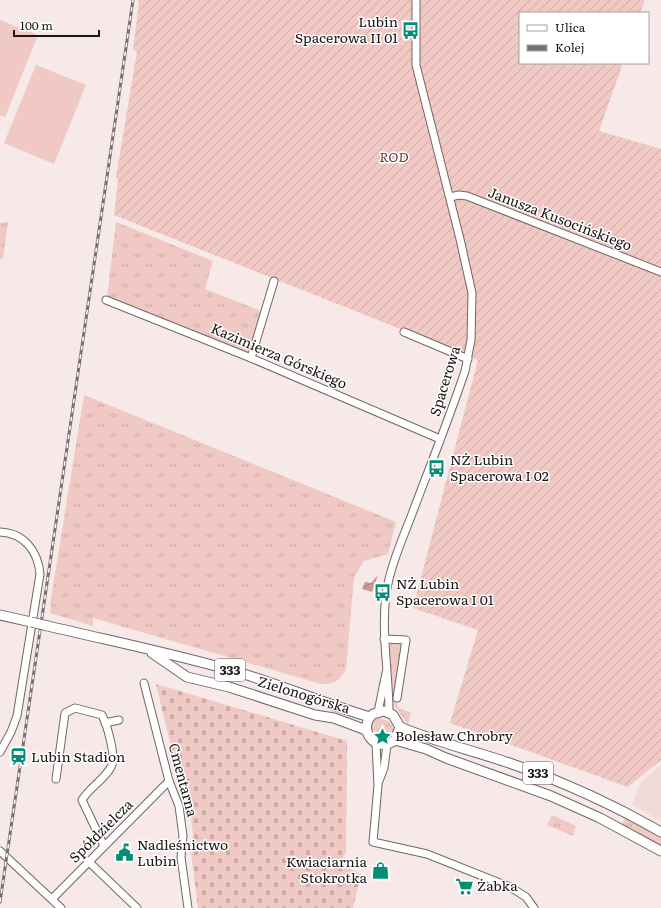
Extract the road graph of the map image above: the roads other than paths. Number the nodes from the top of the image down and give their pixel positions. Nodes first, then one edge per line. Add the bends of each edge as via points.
1 (416, 0) edge
2 (450, 197) junction
3 (661, 272) edge
4 (274, 281) dead end
5 (106, 300) dead end
6 (404, 332) dead end
7 (251, 358) junction
8 (468, 359) junction
9 (440, 439) junction
10 (0, 532) edge
11 (0, 615) edge
12 (384, 639) junction
13 (147, 650) junction
14 (386, 671) junction
15 (144, 683) dead end
16 (397, 698) dead end
17 (378, 712) junction
18 (389, 713) junction
19 (370, 717) junction
20 (119, 720) dead end
21 (106, 722) junction
22 (400, 727) junction
23 (366, 730) junction
24 (391, 743) junction
25 (376, 744) junction
26 (0, 752) edge
27 (56, 779) dead end
28 (169, 781) junction
29 (378, 785) junction
30 (661, 832) edge
31 (104, 846) junction
32 (0, 851) edge
33 (661, 851) edge
34 (88, 861) junction
35 (52, 899) junction
36 (61, 908) edge
37 (138, 908) edge
38 (188, 908) edge
39 (534, 908) edge

1 - 2 street, Spacerowa via 416,65
2 - 3 street, Janusza Kusocińskiego via 467,196
2 - 8 street, Spacerowa via 472,293
4 - 7 street
5 - 7 street, Kazimierza Górskiego
6 - 8 street
7 - 9 street, Kazimierza Górskiego
8 - 9 street, Spacerowa
9 - 12 street, Spacerowa via 390,574 384,610
10 - 26 street via 16,535 29,545 37,560 40,577 17,716
11 - 13 main road, Zielonogórska / 333, bridge
12 - 14 street, Spacerowa
12 - 16 street via 406,640
13 - 19 main road, Zielonogórska / 333 via 239,673 319,699 336,708
13 - 23 main road, Zielonogórska / 333 via 187,676 315,715 334,718
14 - 17 street, Spacerowa
14 - 18 street, Spacerowa
15 - 28 street, Cmentarna
17 - 18 main road
17 - 19 main road
18 - 22 main road, 333
19 - 23 main road
20 - 21 street
21 - 27 street via 102,716 75,708 65,714
21 - 31 street via 114,759 111,767 82,800
22 - 24 main road
22 - 30 main road, 333 via 429,739 451,743 543,775 608,804
23 - 25 main road
24 - 25 main road, 333
24 - 29 street
24 - 33 main road, 333 via 426,749 551,796 614,825
25 - 29 street
28 - 31 street, Spółdzielcza
28 - 38 street, Cmentarna via 179,806
29 - 39 street via 373,842 426,854 510,887 526,897
31 - 34 street, Spółdzielcza
32 - 35 street
34 - 35 street, Spółdzielcza
34 - 37 street
35 - 36 street

